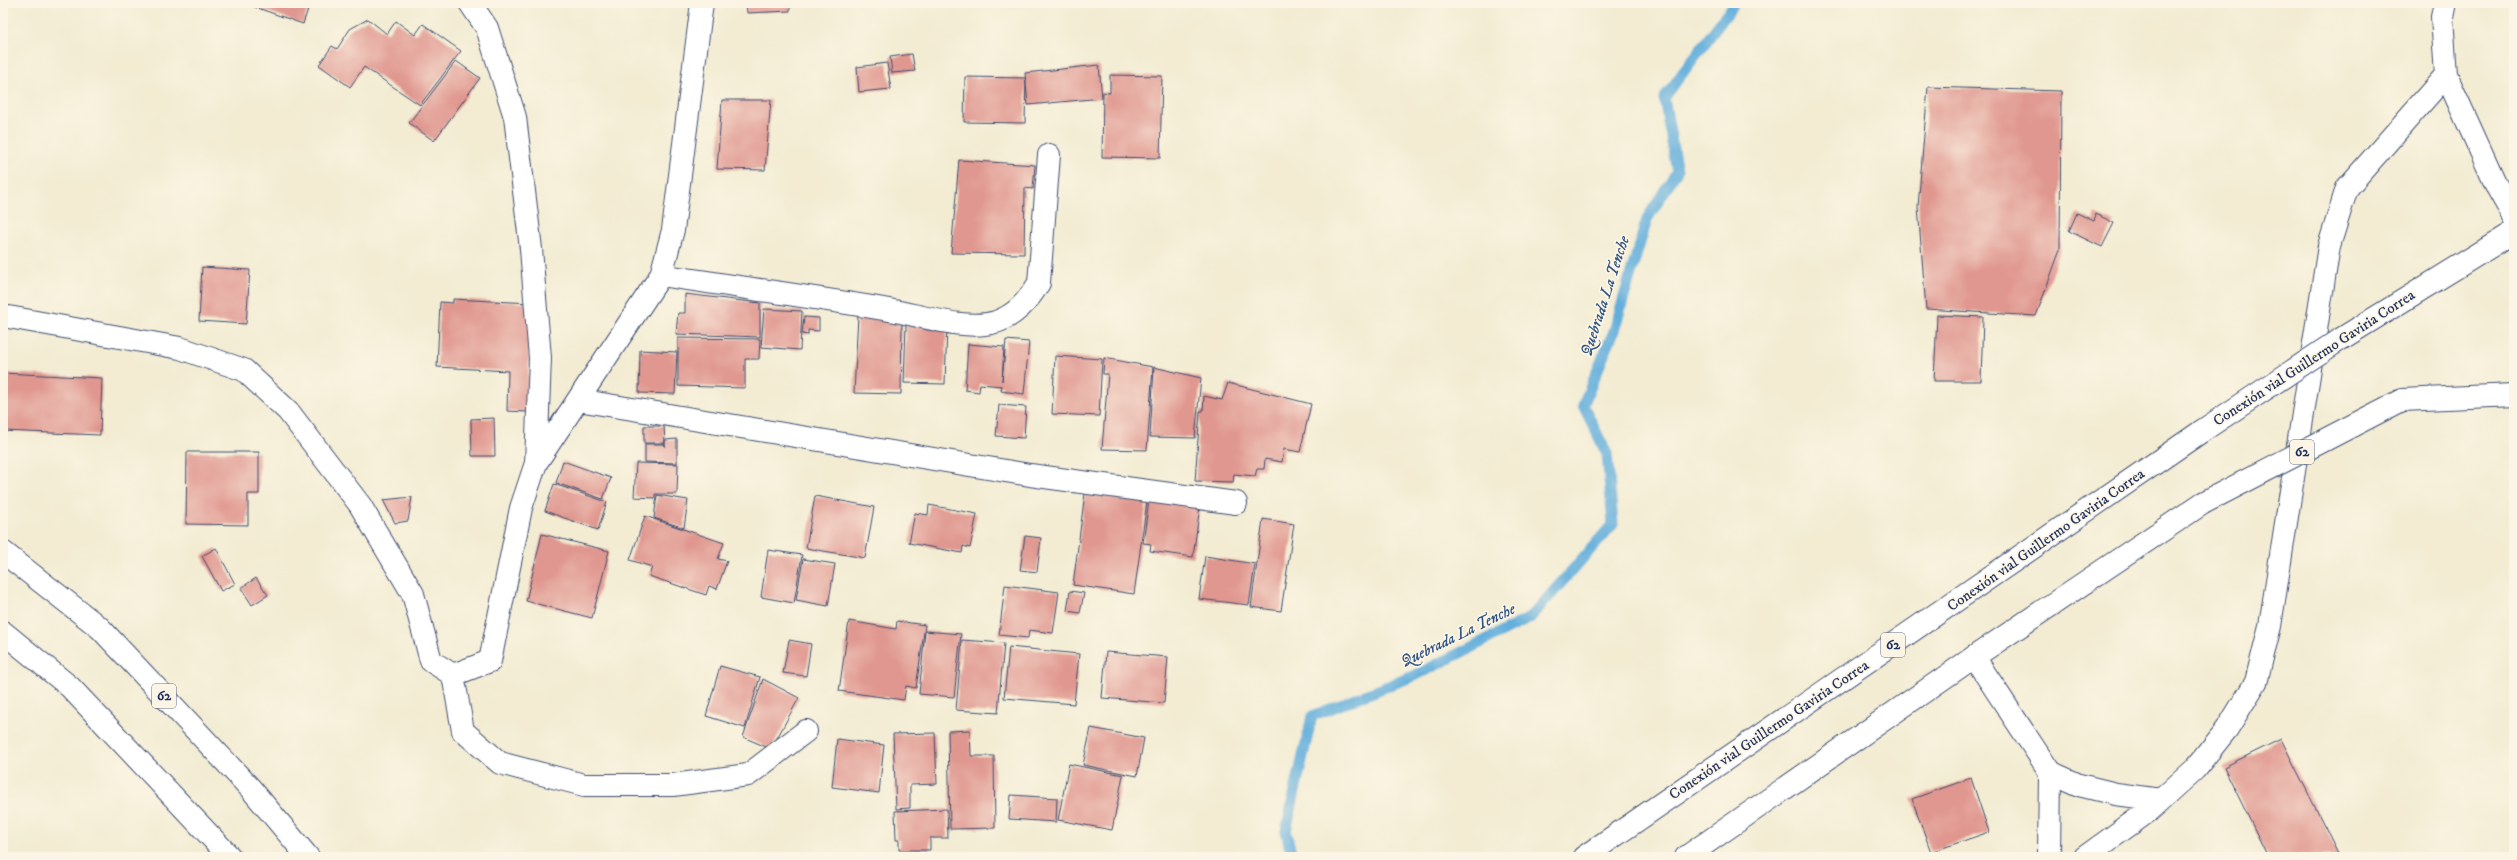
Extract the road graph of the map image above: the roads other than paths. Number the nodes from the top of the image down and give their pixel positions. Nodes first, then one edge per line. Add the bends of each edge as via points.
1 (470, 3) edge
2 (702, 3) edge
3 (2445, 3) edge
4 (2446, 75) junction
5 (1049, 155) dead end
6 (2514, 217) edge
7 (2514, 232) edge
8 (661, 275) junction
9 (3, 316) edge
10 (2514, 395) edge
11 (578, 400) junction
12 (536, 463) junction
13 (1236, 503) dead end
14 (3, 552) edge
15 (3, 632) edge
16 (1974, 657) junction
17 (453, 675) junction
18 (806, 731) dead end
19 (2050, 772) junction
20 (2161, 800) junction
21 (230, 857) edge
22 (308, 857) edge
23 (1584, 857) edge
24 (1686, 857) edge
25 (2049, 857) edge
26 (2085, 857) edge

1 - 12 main road via 488,28 515,117 531,249 540,358
2 - 8 main road via 673,230
3 - 4 main road via 2442,17
4 - 6 main road via 2497,187
4 - 20 main road via 2347,188 2329,246 2270,626 2256,682 2227,729 2195,769
5 - 8 main road via 1039,282 1029,299 1013,314 995,322 970,326 888,310
7 - 23 main road, Conexión vial Guillermo Gaviria Correa / 62, bridge via 2336,342 2202,431
8 - 11 main road
9 - 17 main road via 180,348 244,370 288,411 360,505 413,594 431,661
10 - 16 main road, 62, bridge via 2402,400 2203,504
11 - 12 main road
11 - 13 main road via 1023,473
12 - 17 main road via 520,508 490,661
14 - 22 main road, 62 via 100,628 251,789
15 - 21 main road via 70,687
16 - 19 main road
16 - 24 main road, 62
17 - 18 main road via 463,731 500,763 584,785 673,785 748,775
19 - 20 main road via 2079,785 2116,794
19 - 25 main road
20 - 26 main road

